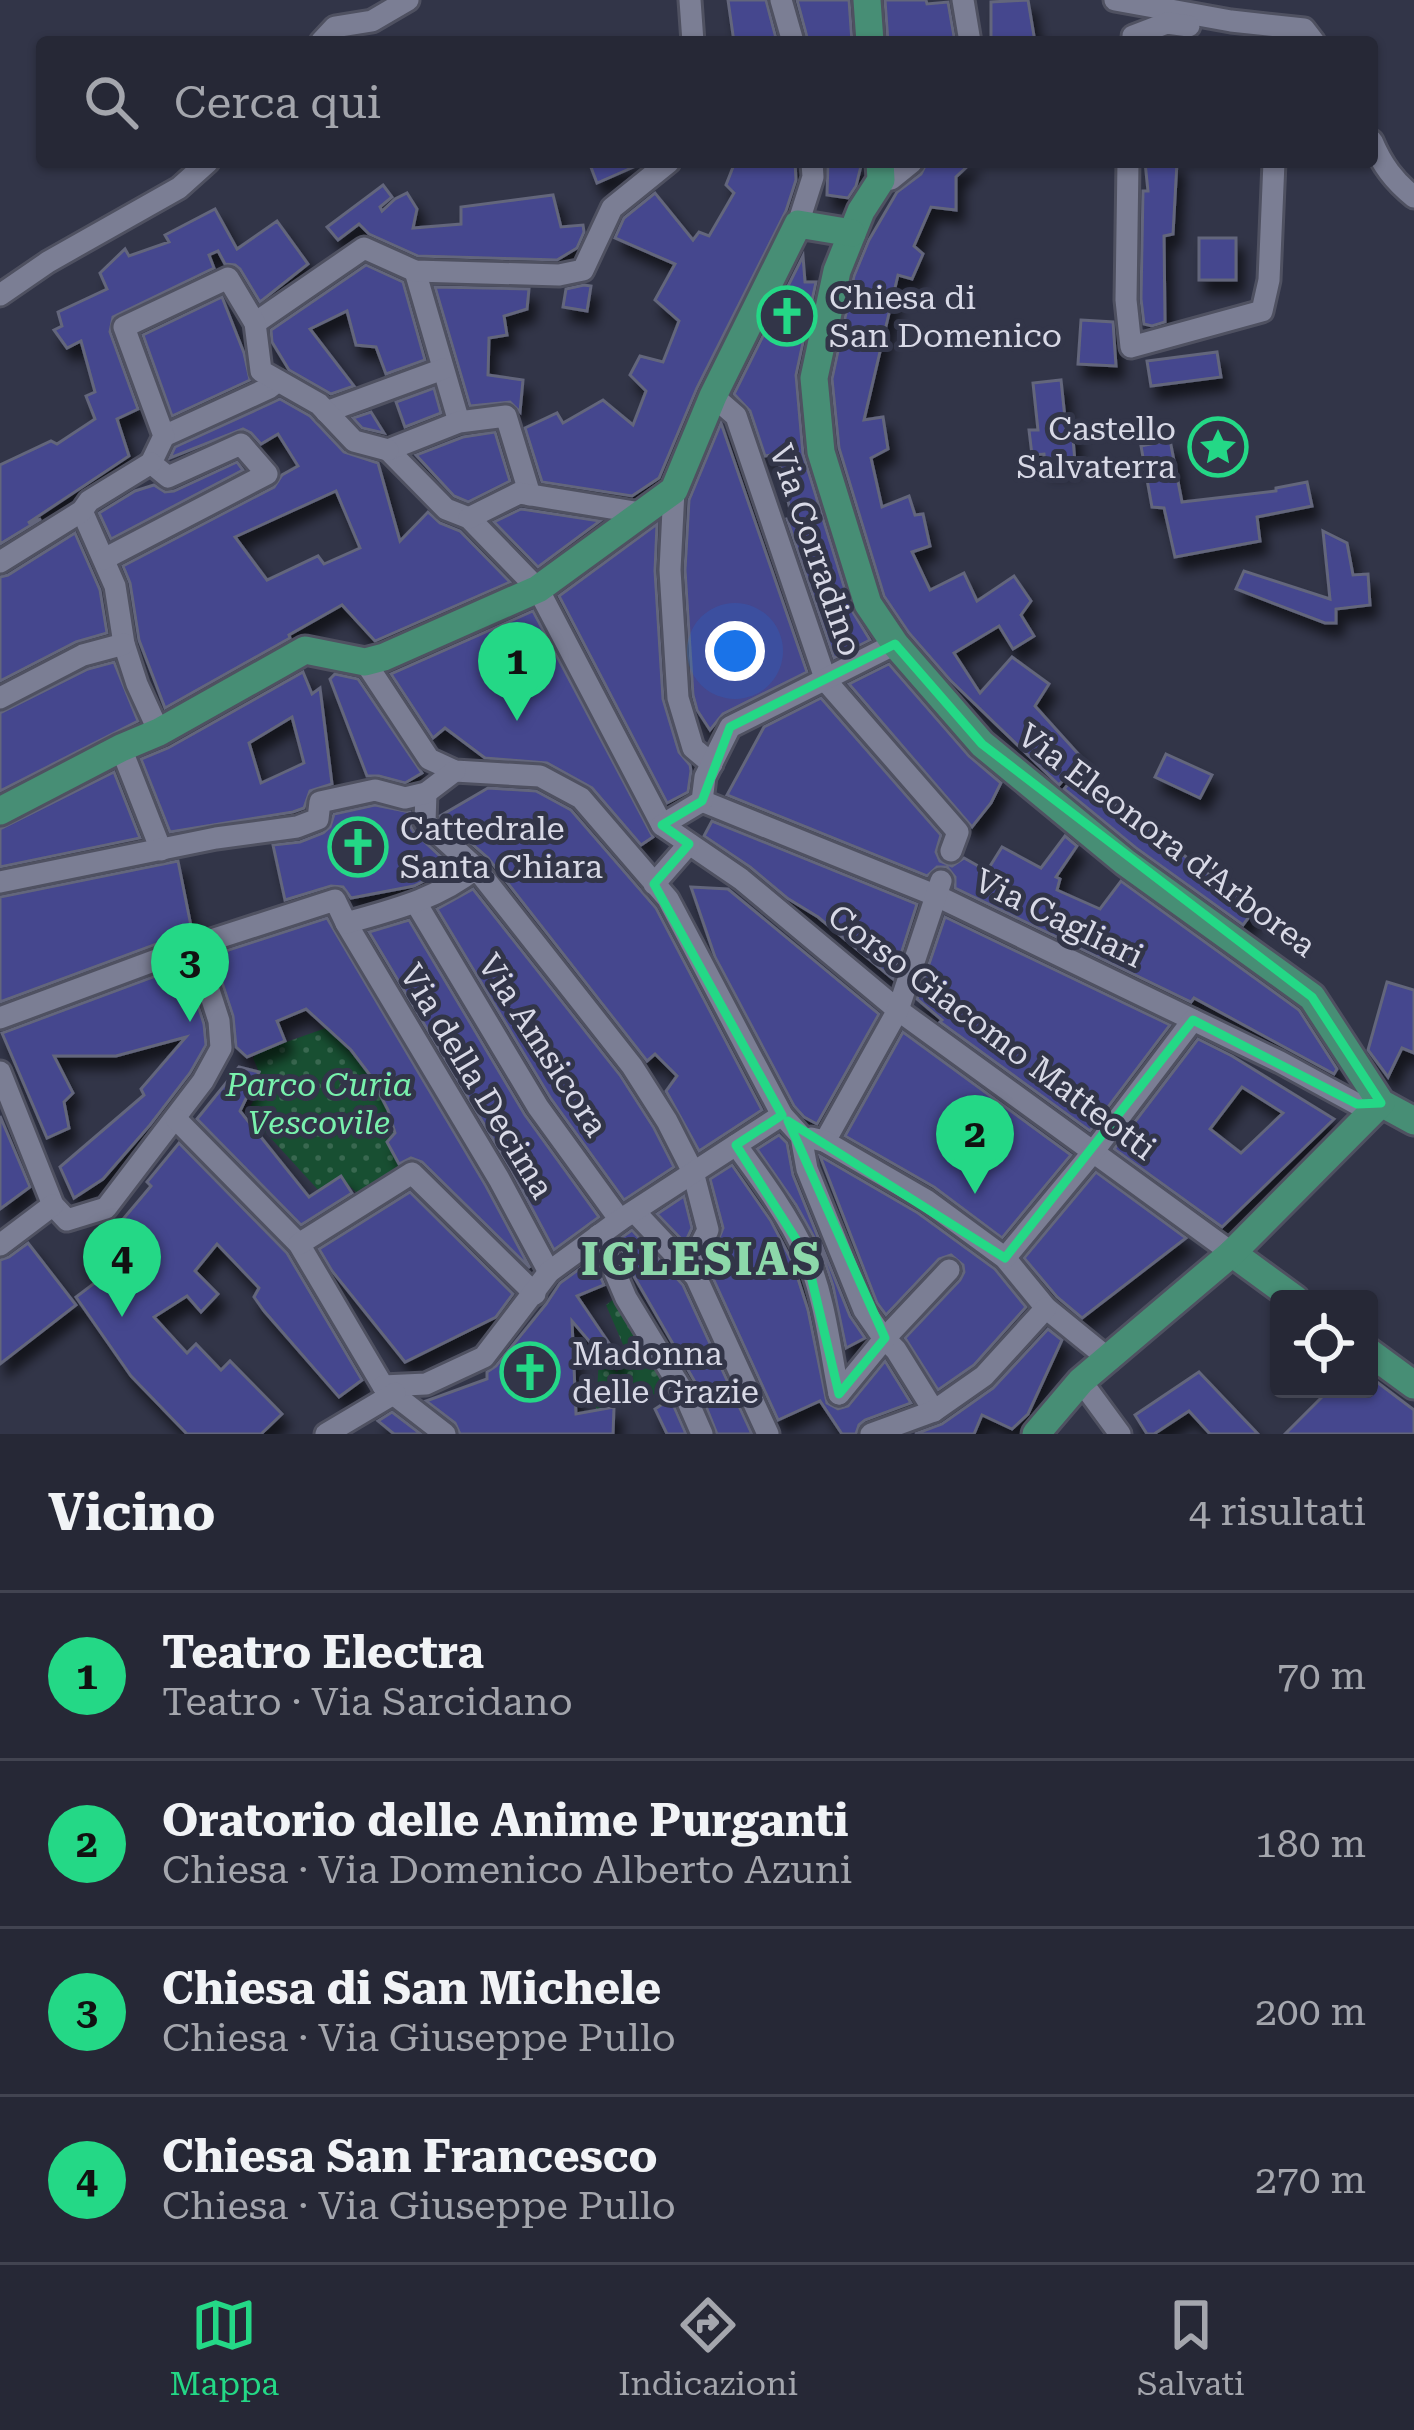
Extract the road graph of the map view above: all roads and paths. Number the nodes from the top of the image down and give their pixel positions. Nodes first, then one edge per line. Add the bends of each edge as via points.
1 (408, 0) edge
2 (690, 0) edge
3 (782, 0) edge
4 (867, 0) edge
5 (963, 0) edge
6 (1115, 0) edge
7 (1231, 21) junction
8 (327, 36) edge
9 (693, 36) edge
10 (792, 36) edge
11 (870, 36) edge
12 (969, 36) edge
13 (1133, 36) edge
14 (1309, 36) edge
15 (1378, 155) edge
16 (201, 168) edge
17 (662, 168) edge
18 (812, 168) edge
19 (905, 168) edge
20 (1128, 168) edge
21 (1274, 168) edge
22 (880, 171) edge
23 (1414, 197) edge
24 (798, 224) junction
25 (852, 233) junction
26 (415, 271) junction
27 (0, 295) edge
28 (255, 323) junction
29 (443, 369) junction
30 (278, 381) junction
31 (713, 396) junction
32 (326, 412) junction
33 (459, 422) junction
34 (164, 436) junction
35 (388, 450) junction
36 (151, 463) junction
37 (674, 490) junction
38 (530, 495) junction
39 (82, 511) junction
40 (641, 513) junction
41 (469, 518) junction
42 (104, 559) junction
43 (0, 562) edge
44 (538, 590) junction
45 (124, 644) junction
46 (895, 644) junction
47 (365, 662) junction
48 (826, 681) junction
49 (0, 698) edge
50 (159, 732) junction
51 (122, 748) junction
52 (712, 764) junction
53 (455, 771) junction
54 (427, 793) junction
55 (702, 802) junction
56 (0, 811) edge
57 (662, 825) junction
58 (954, 842) dead end
59 (689, 844) junction
60 (170, 848) junction
61 (476, 868) junction
62 (0, 883) edge
63 (939, 888) junction
64 (661, 891) junction
65 (416, 903) junction
66 (346, 923) junction
67 (199, 945) junction
68 (898, 1010) junction
69 (0, 1018) edge
70 (1193, 1020) junction
71 (0, 1072) edge
72 (1376, 1109) junction
73 (778, 1118) junction
74 (176, 1119) junction
75 (1414, 1121) edge
76 (800, 1136) junction
77 (827, 1140) junction
78 (736, 1145) junction
79 (1094, 1152) junction
80 (693, 1172) junction
81 (53, 1205) junction
82 (628, 1216) junction
83 (599, 1235) junction
84 (299, 1244) junction
85 (0, 1245) edge
86 (1232, 1253) junction
87 (1005, 1258) junction
88 (949, 1270) dead end
89 (549, 1272) junction
90 (696, 1277) junction
91 (1283, 1290) edge
92 (535, 1294) junction
93 (1046, 1308) junction
94 (885, 1339) junction
95 (1378, 1359) edge
96 (1110, 1360) junction
97 (1082, 1382) junction
98 (1414, 1385) edge
99 (389, 1389) junction
100 (934, 1411) junction
101 (326, 1434) edge
102 (445, 1434) edge
103 (702, 1434) edge
104 (768, 1434) edge
105 (871, 1434) edge
106 (1036, 1434) edge
107 (1120, 1434) edge

1 - 8 street
2 - 9 street
3 - 10 street
4 - 11 main road
5 - 12 street
6 - 7 street
7 - 13 street via 1208,30 1167,22
7 - 14 street
15 - 23 street
16 - 27 street
17 - 26 street via 612,208 583,270
18 - 24 street
19 - 22 street via 891,179
20 - 21 street via 1131,347 1262,311
22 - 25 main road, Via Eleonora d'Arborea
24 - 25 main road
24 - 31 main road
25 - 46 main road, Via Eleonora d'Arborea via 814,378 821,452 868,604
26 - 28 street via 364,248
26 - 29 street
28 - 30 street via 262,371
28 - 34 street via 228,278 124,327
29 - 32 street
29 - 33 street
30 - 32 street
30 - 34 street
31 - 37 main road
31 - 48 street, Via Corradino via 736,416
32 - 35 street via 355,441
33 - 35 street
33 - 38 street via 506,416
34 - 36 street
35 - 41 street via 446,508
36 - 39 street
36 - 42 street via 168,477 241,444 267,474
37 - 40 main road
37 - 52 street via 678,698 693,748
38 - 40 street
38 - 41 street
39 - 42 street
39 - 43 street
40 - 44 main road
41 - 44 street
42 - 45 street
44 - 47 main road
44 - 57 street
45 - 49 street via 83,655
45 - 50 street
46 - 48 street
46 - 72 main road, Via Eleonora d'Arborea via 982,744 1125,862 1312,997
47 - 50 main road via 305,650
47 - 53 street via 429,760
48 - 52 street via 730,728
48 - 58 street, Via Corradino
50 - 51 main road
51 - 56 main road
51 - 60 street
52 - 55 street
53 - 54 street
53 - 64 street via 540,776 581,798
54 - 60 street via 405,798 375,790 320,802 319,819 297,827
54 - 61 street via 425,822
55 - 57 street
55 - 63 street, Via Cagliari
57 - 59 street, Corso Giacomo Matteotti
59 - 64 street
59 - 68 street, Corso Giacomo Matteotti
60 - 62 street
61 - 65 street
61 - 80 street via 632,1066
63 - 68 street
63 - 70 street, Via Cagliari
64 - 73 street
65 - 66 street
65 - 82 street, Via Amsicora via 538,1107
66 - 67 street via 335,900
66 - 89 street, Via della Decima
67 - 69 street
67 - 74 street via 221,1048
68 - 77 street
68 - 79 street, Corso Giacomo Matteotti
70 - 72 street, Via Cagliari
70 - 79 street
71 - 81 street
72 - 75 main road
72 - 86 main road
73 - 76 street
73 - 78 street
74 - 81 street via 106,1208 67,1220
74 - 84 street
76 - 77 street
76 - 94 street via 864,1310
77 - 87 street
78 - 80 street
78 - 94 street via 806,1255 839,1394
79 - 86 street, Corso Giacomo Matteotti
79 - 87 street
80 - 82 street
80 - 90 street via 708,1230
81 - 85 street
82 - 83 street
82 - 90 street, Via Amsicora
83 - 89 street
83 - 103 street
84 - 92 street via 412,1173
84 - 99 street
86 - 91 main road
86 - 96 main road
87 - 93 street
88 - 94 street
89 - 92 street
90 - 104 street, Via Amsicora
92 - 99 street via 484,1358 426,1384
93 - 96 street
93 - 100 street via 983,1376
94 - 100 street
95 - 98 main road
96 - 97 main road
97 - 106 main road
97 - 107 street
99 - 101 street
99 - 102 street
100 - 105 street

